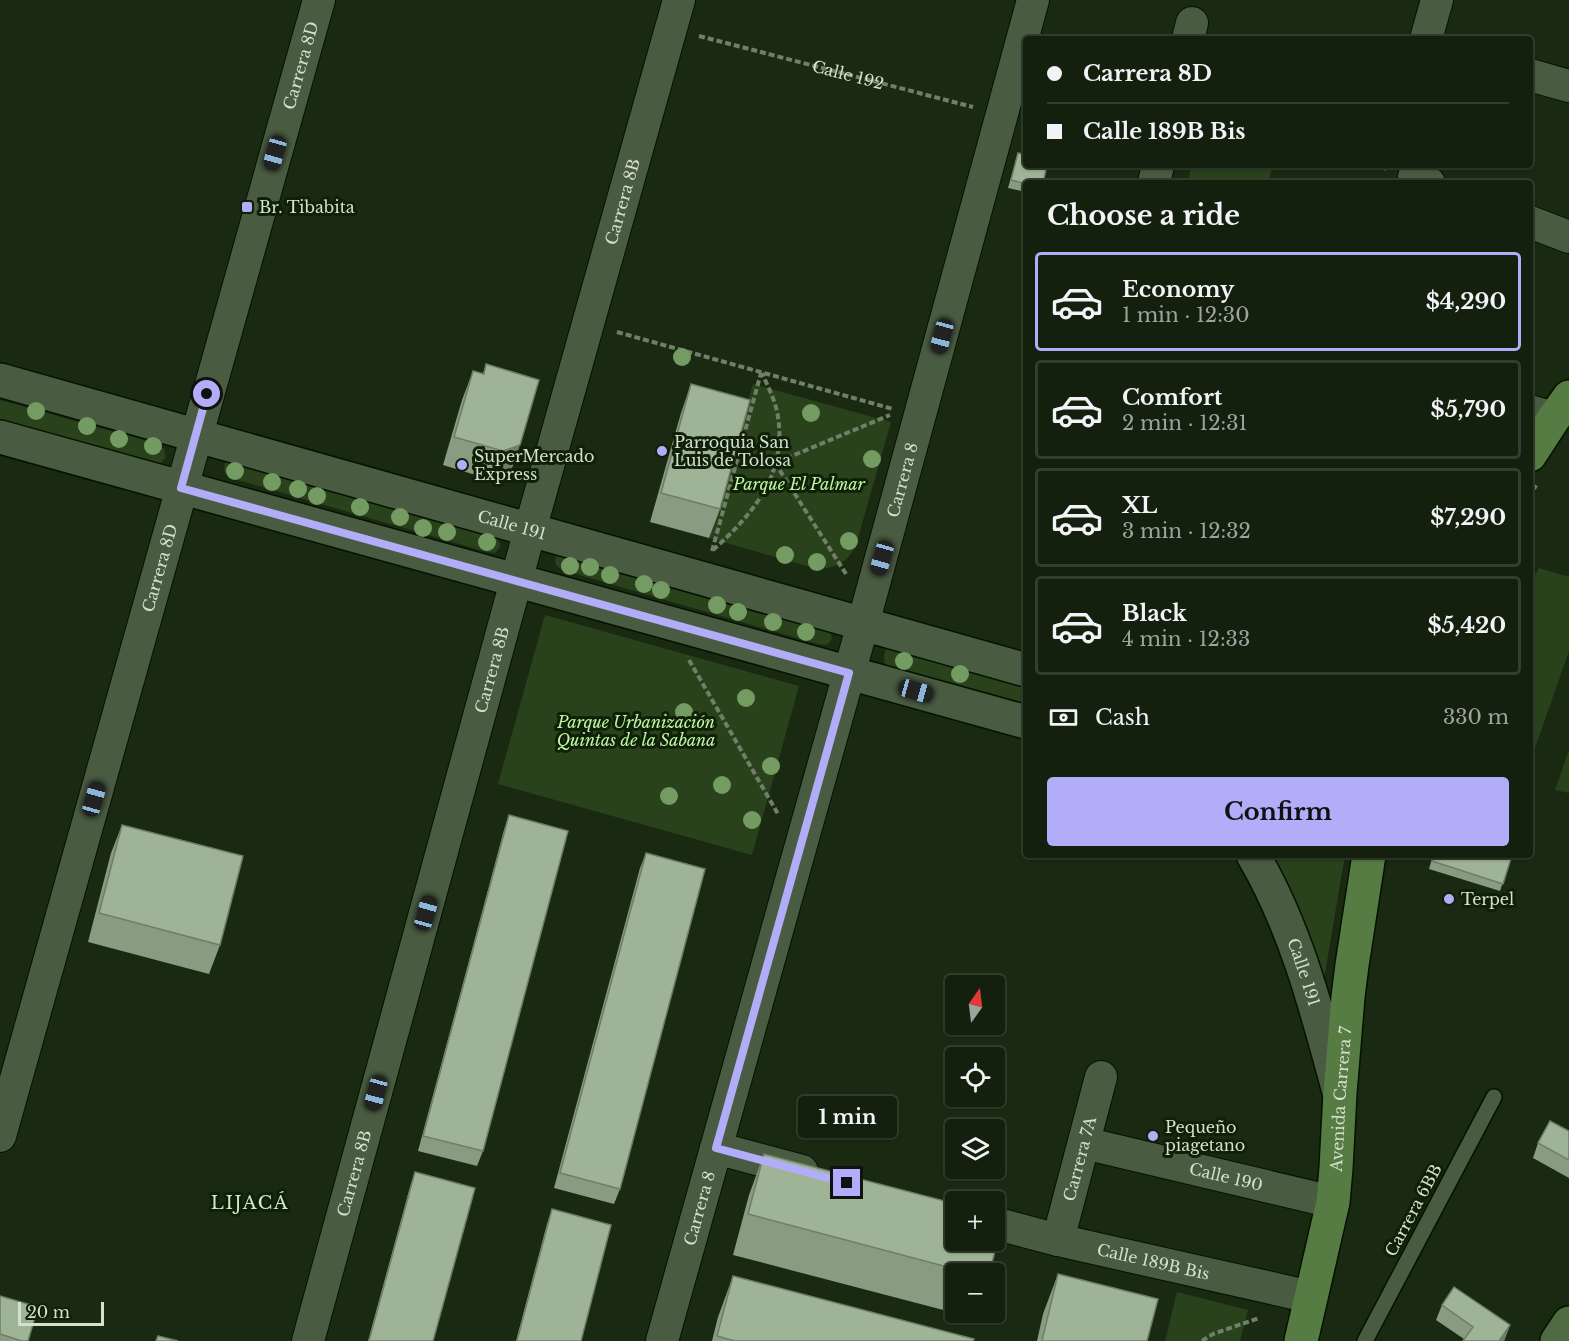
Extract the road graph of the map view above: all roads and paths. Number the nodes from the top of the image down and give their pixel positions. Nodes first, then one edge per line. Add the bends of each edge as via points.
1 (319, 0) edge
2 (1034, 0) edge
3 (1437, 0) edge
4 (675, 14) edge
5 (1028, 36) edge
6 (1426, 36) edge
7 (1023, 68) edge
8 (1533, 76) edge
9 (1569, 86) edge
10 (1015, 118) edge
11 (1533, 223) edge
12 (1569, 237) edge
13 (612, 331) dead end
14 (761, 373) junction
15 (0, 380) edge
16 (1551, 409) edge
17 (196, 435) junction
18 (0, 437) edge
19 (1533, 448) edge
20 (776, 463) junction
21 (181, 488) junction
22 (530, 530) junction
23 (847, 575) dead end
24 (517, 580) junction
25 (863, 624) junction
26 (687, 656) dead end
27 (1023, 669) edge
28 (849, 673) junction
29 (1023, 721) edge
30 (780, 817) dead end
31 (1255, 858) edge
32 (1369, 858) edge
33 (1101, 1077) dead end
34 (1340, 1093) junction
35 (1494, 1097) dead end
36 (0, 1136) edge
37 (1084, 1143) junction
38 (716, 1148) junction
39 (830, 1179) edge
40 (1333, 1202) junction
41 (1005, 1226) edge
42 (1058, 1240) junction
43 (1311, 1297) junction
44 (1261, 1317) dead end
45 (1569, 1323) edge
46 (308, 1341) edge
47 (662, 1341) edge
48 (1202, 1341) edge
49 (1301, 1341) edge
50 (1365, 1341) edge
51 (1557, 1341) edge

1 - 17 street, Carrera 8D
2 - 5 street, Carrera 8
3 - 6 street
4 - 10 path, Calle 192
4 - 22 street, Carrera 8B
7 - 10 street, Carrera 8
8 - 9 street
10 - 25 street, Carrera 8
11 - 12 street
13 - 14 path
14 - 20 path via 778,417
14 - 20 path via 899,411
14 - 20 path via 712,551 751,512 766,490
15 - 17 street, Calle 191
16 - 19 main road
17 - 21 street, Carrera 8D
17 - 22 street, Calle 191
18 - 21 street
20 - 23 path
21 - 24 street
21 - 36 street, Carrera 8D
22 - 24 street, Carrera 8B
22 - 25 street, Calle 191
24 - 28 street
24 - 46 street, Carrera 8B
25 - 27 street, Calle 191
25 - 28 street, Carrera 8
26 - 30 path
28 - 29 street
28 - 38 street, Carrera 8
31 - 34 street, Calle 191 via 1281,910 1312,996
32 - 34 main road, Avenida Carrera 7 via 1352,964
33 - 37 street, Carrera 7A
34 - 40 main road, Avenida Carrera 7
35 - 50 lane, Carrera 6BB
37 - 40 street, Calle 190
37 - 42 street, Carrera 7A
38 - 39 street
38 - 47 street, Carrera 8
40 - 43 main road, Avenida Carrera 7
41 - 42 street, Calle 189B Bis
42 - 43 street, Calle 189B Bis
43 - 49 main road, Avenida Carrera 7
44 - 48 path
45 - 51 main road

